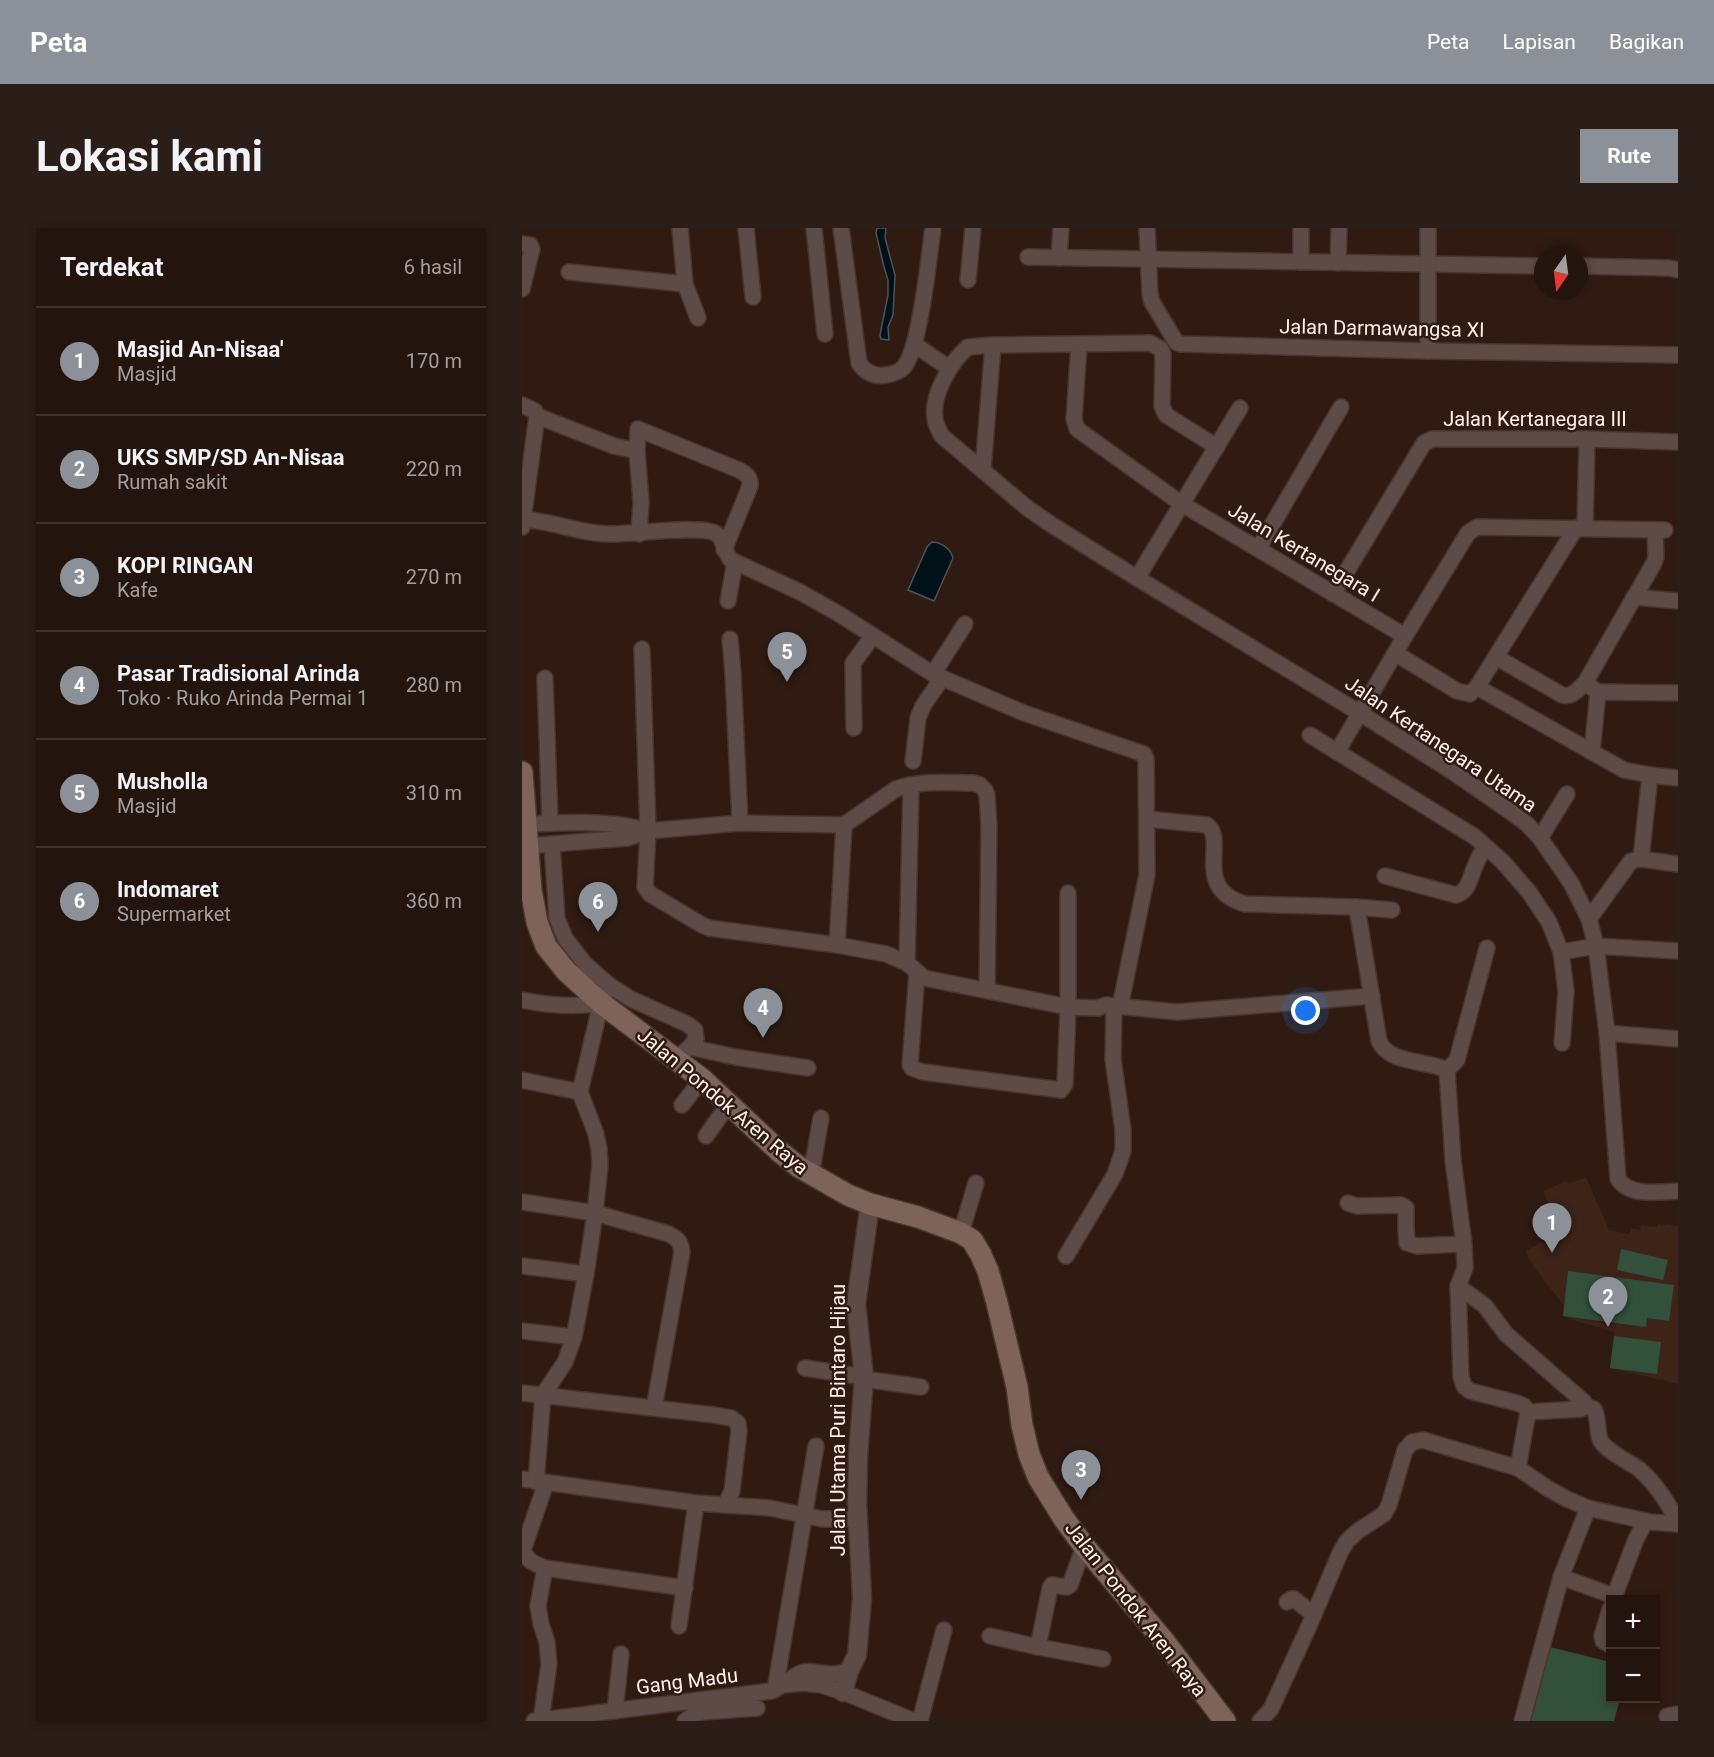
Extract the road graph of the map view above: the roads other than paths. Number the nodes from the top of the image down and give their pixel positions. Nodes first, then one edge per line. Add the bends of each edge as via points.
1 (680, 228) edge
2 (746, 228) edge
3 (814, 228) edge
4 (841, 228) edge
5 (933, 228) edge
6 (973, 228) edge
7 (1061, 228) edge
8 (1147, 228) edge
9 (1301, 228) edge
10 (1339, 228) edge
11 (1428, 228) edge
12 (522, 244) edge
13 (1028, 257) dead end
14 (1059, 258) junction
15 (1148, 259) junction
16 (1301, 262) junction
17 (1338, 263) junction
18 (1428, 264) junction
19 (1534, 266) edge
20 (1588, 266) edge
21 (1678, 270) edge
22 (569, 272) dead end
23 (968, 280) dead end
24 (685, 284) junction
25 (522, 289) edge
26 (753, 297) dead end
27 (698, 318) dead end
28 (825, 334) dead end
29 (993, 345) junction
30 (1078, 345) junction
31 (913, 350) junction
32 (1428, 351) junction
33 (1678, 355) edge
34 (947, 373) junction
35 (522, 405) edge
36 (1341, 407) dead end
37 (1240, 408) dead end
38 (537, 416) junction
39 (1587, 440) junction
40 (1678, 442) edge
41 (1216, 447) junction
42 (637, 451) junction
43 (983, 470) junction
44 (1182, 504) junction
45 (522, 522) edge
46 (1580, 528) junction
47 (639, 534) junction
48 (1258, 549) junction
49 (730, 557) junction
50 (1137, 578) junction
51 (1333, 594) junction
52 (1634, 597) junction
53 (728, 601) dead end
54 (1678, 602) edge
55 (965, 624) dead end
56 (873, 636) junction
57 (1405, 636) junction
58 (730, 639) dead end
59 (642, 649) dead end
60 (1395, 653) junction
61 (1496, 657) junction
62 (938, 676) junction
63 (545, 678) dead end
64 (1585, 683) junction
65 (1477, 687) junction
66 (1598, 692) junction
67 (1678, 693) edge
68 (1360, 713) junction
69 (854, 728) dead end
70 (1310, 735) dead end
71 (1337, 752) junction
72 (1592, 752) junction
73 (913, 761) dead end
74 (1650, 775) junction
75 (1678, 778) edge
76 (522, 784) edge
77 (911, 785) junction
78 (1567, 794) dead end
79 (1147, 819) junction
80 (550, 823) junction
81 (740, 823) junction
82 (526, 824) junction
83 (844, 825) junction
84 (648, 831) junction
85 (1540, 838) junction
86 (552, 844) junction
87 (527, 846) junction
88 (1486, 847) junction
89 (1641, 859) junction
90 (1678, 864) edge
91 (1385, 876) dead end
92 (526, 890) edge
93 (1068, 893) dead end
94 (1356, 908) junction
95 (1392, 910) dead end
96 (1589, 919) junction
97 (837, 945) junction
98 (1596, 946) junction
99 (1487, 948) dead end
100 (1678, 951) edge
101 (1560, 952) junction
102 (912, 968) junction
103 (987, 990) junction
104 (605, 994) junction
105 (1372, 996) junction
106 (522, 1000) edge
107 (1117, 1006) junction
108 (1068, 1007) junction
109 (1607, 1033) junction
110 (1678, 1039) edge
111 (1562, 1043) dead end
112 (683, 1053) junction
113 (808, 1068) dead end
114 (1447, 1070) junction
115 (702, 1079) junction
116 (522, 1080) edge
117 (580, 1092) junction
118 (682, 1105) dead end
119 (728, 1105) junction
120 (821, 1118) dead end
121 (706, 1136) dead end
122 (811, 1175) junction
123 (976, 1183) dead end
124 (1678, 1191) edge
125 (522, 1202) edge
126 (1348, 1203) dead end
127 (870, 1204) junction
128 (595, 1213) junction
129 (961, 1233) junction
130 (1464, 1244) junction
131 (1066, 1256) dead end
132 (522, 1266) edge
133 (586, 1274) junction
134 (1458, 1286) junction
135 (522, 1331) edge
136 (574, 1337) junction
137 (805, 1368) dead end
138 (864, 1378) junction
139 (921, 1387) dead end
140 (522, 1393) edge
141 (543, 1395) junction
142 (1585, 1406) junction
143 (654, 1408) junction
144 (1528, 1412) junction
145 (816, 1446) dead end
146 (1518, 1468) junction
147 (535, 1481) edge
148 (696, 1503) junction
149 (725, 1506) junction
150 (1588, 1508) junction
151 (804, 1516) junction
152 (858, 1519) junction
153 (1646, 1521) junction
154 (1677, 1521) edge
155 (1084, 1545) junction
156 (545, 1568) junction
157 (1562, 1577) junction
158 (685, 1588) junction
159 (1615, 1595) edge
160 (1606, 1598) edge
161 (1287, 1602) dead end
162 (1314, 1615) junction
163 (1606, 1623) edge
164 (679, 1626) dead end
165 (944, 1630) dead end
166 (990, 1636) dead end
167 (1606, 1642) edge
168 (1038, 1647) junction
169 (621, 1654) dead end
170 (1103, 1659) dead end
171 (849, 1671) junction
172 (776, 1689) junction
173 (843, 1692) junction
174 (615, 1712) junction
175 (754, 1714) edge
176 (534, 1721) edge
177 (541, 1721) edge
178 (686, 1721) edge
179 (914, 1721) edge
180 (920, 1721) edge
181 (1225, 1721) edge
182 (1260, 1721) edge
183 (1522, 1721) edge

1 - 24 street
2 - 26 street
3 - 28 street
4 - 31 street via 859,363 871,374 893,374 905,366
5 - 31 street
6 - 23 street
7 - 14 street
8 - 15 street
9 - 16 street
10 - 17 street
11 - 18 street
12 - 25 street via 532,249
13 - 14 street
14 - 15 street
15 - 16 street
15 - 32 street, Jalan Darmawangsa XI via 1152,302 1180,344
16 - 17 street
17 - 18 street
18 - 19 street
18 - 32 street
20 - 21 street
22 - 24 street
24 - 27 street
29 - 30 street
29 - 34 street, Jalan Kertanegara Utama via 968,347
29 - 43 street
30 - 41 street via 1156,345 1163,354 1162,406 1166,416
30 - 44 street, Jalan Kertanegara I via 1074,419 1077,429
31 - 34 street
32 - 33 street, Jalan Darmawangsa XI
34 - 43 street, Jalan Kertanegara Utama via 934,408 935,420 942,435
35 - 38 street via 536,411
36 - 48 street
37 - 41 street
38 - 42 street
38 - 45 street
39 - 40 street, Jalan Kertanegara III
39 - 46 street
39 - 51 street, Jalan Kertanegara III via 1427,441
41 - 44 street
42 - 47 street
42 - 49 street via 638,429 748,477 750,486
43 - 50 street, Jalan Kertanegara Utama via 1026,507
44 - 48 street, Jalan Kertanegara I
44 - 50 street
45 - 47 street via 536,520 610,534
46 - 52 street via 1660,530 1656,557
46 - 57 street via 1472,530
46 - 61 street
47 - 49 street via 707,531 717,534
48 - 51 street, Jalan Kertanegara I
49 - 53 street
49 - 56 street via 800,592
50 - 68 street, Jalan Kertanegara Utama
51 - 57 street, Jalan Kertanegara I
52 - 54 street
52 - 64 street
55 - 62 street
56 - 62 street
56 - 69 street via 853,663
57 - 60 street
58 - 81 street
59 - 84 street
60 - 65 street via 1457,691 1470,694
60 - 68 street
61 - 64 street via 1565,696
61 - 65 street
62 - 73 street via 918,718
62 - 79 street via 1024,713 1144,754
63 - 80 street
64 - 66 street
65 - 72 street
66 - 67 street
66 - 72 street
68 - 71 street
68 - 85 street, Jalan Kertanegara Utama via 1519,818
70 - 71 street
71 - 88 street
72 - 74 street via 1624,770
74 - 75 street
74 - 89 street
76 - 82 main road, Jalan Pondok Aren Raya
77 - 83 street via 896,789
77 - 102 street
77 - 103 street via 973,783 980,785 987,795
78 - 85 street
79 - 94 street via 1208,825 1214,834 1216,878 1221,891 1232,899 1245,904
79 - 107 street via 1147,875
80 - 82 street
80 - 84 street via 627,824
81 - 83 street
81 - 84 street
82 - 87 main road, Jalan Pondok Aren Raya
83 - 97 street
84 - 86 street via 628,838
84 - 97 street via 645,887 678,912 709,928
85 - 96 street, Jalan Kertanegara Utama
86 - 87 street
86 - 104 street via 557,918 565,938
87 - 92 main road, Jalan Pondok Aren Raya
88 - 91 street via 1466,889 1456,896
88 - 101 street via 1529,892 1549,922
89 - 90 street
89 - 96 street via 1631,861
92 - 104 main road, Jalan Pondok Aren Raya via 546,946 566,971
93 - 108 street
94 - 95 street
94 - 105 street
96 - 98 street, Jalan Kertanegara Utama
97 - 102 street via 886,954
98 - 100 street
98 - 101 street
98 - 109 street, Jalan Kertanegara Utama
99 - 114 street via 1457,1060
101 - 111 street via 1566,991
102 - 103 street via 929,979
102 - 108 street via 910,1065 915,1071 1061,1090 1065,1084
103 - 108 street
104 - 106 street via 583,1006
104 - 112 main road, Jalan Pondok Aren Raya
104 - 112 street via 631,999 695,1030 696,1039
104 - 117 street
105 - 107 street via 1177,1012
105 - 114 street via 1382,1048 1407,1060
107 - 108 street
107 - 131 street via 1113,1059 1124,1130 1123,1151 1116,1174
109 - 110 street
109 - 124 street, Jalan Kertanegara Utama via 1618,1179 1635,1190
112 - 113 street
112 - 115 main road, Jalan Pondok Aren Raya
114 - 130 street
115 - 118 street
115 - 119 main road, Jalan Pondok Aren Raya
116 - 117 street
117 - 128 street via 599,1149
119 - 121 street
119 - 122 main road, Jalan Pondok Aren Raya
120 - 122 street
122 - 127 main road, Jalan Pondok Aren Raya
123 - 129 street
125 - 128 street
126 - 130 street via 1406,1208 1407,1243
127 - 129 main road, Jalan Pondok Aren Raya
127 - 138 street, Jalan Utama Puri Bintaro Hijau via 856,1304
128 - 133 street
128 - 143 street via 669,1234 681,1245
129 - 155 main road, Jalan Pondok Aren Raya via 972,1240 988,1271 1005,1332 1029,1454 1038,1478
130 - 134 street via 1465,1268
132 - 133 street
133 - 136 street
134 - 142 street via 1485,1306 1506,1334
134 - 144 street via 1464,1386 1517,1403
135 - 136 street
136 - 141 street via 565,1362
137 - 138 street
138 - 139 street
138 - 152 street, Jalan Utama Puri Bintaro Hijau
140 - 141 street
141 - 143 street
141 - 147 street
142 - 144 street via 1581,1410
142 - 154 street via 1594,1409 1598,1417 1600,1440 1640,1470
143 - 149 street via 731,1418 738,1423 732,1491
144 - 146 street
145 - 151 street
146 - 150 street
146 - 162 street via 1423,1440 1409,1444 1389,1506 1347,1541
147 - 148 street
147 - 156 street via 523,1550 530,1562
148 - 149 street
148 - 158 street
149 - 151 street via 770,1508
150 - 153 street
150 - 157 street
151 - 152 street
151 - 172 street
152 - 171 street, Jalan Utama Puri Bintaro Hijau via 862,1598 857,1655
153 - 154 street
153 - 159 street
155 - 168 street via 1070,1585 1050,1588
155 - 181 main road, Jalan Pondok Aren Raya
156 - 158 street
156 - 177 street via 538,1606 549,1664
157 - 160 street
157 - 183 street
158 - 164 street
161 - 162 street via 1296,1600
162 - 182 street via 1272,1708
163 - 167 street via 1602,1636
165 - 180 street
166 - 168 street
168 - 170 street
169 - 174 street
171 - 172 street via 830,1674 808,1670
171 - 173 street, Jalan Utama Puri Bintaro Hijau
172 - 173 street, Gang Madu via 802,1683
172 - 174 street, Gang Madu
172 - 175 street
173 - 179 street, Gang Madu
174 - 177 street, Gang Madu
175 - 178 street via 704,1712
176 - 177 street, Gang Madu

